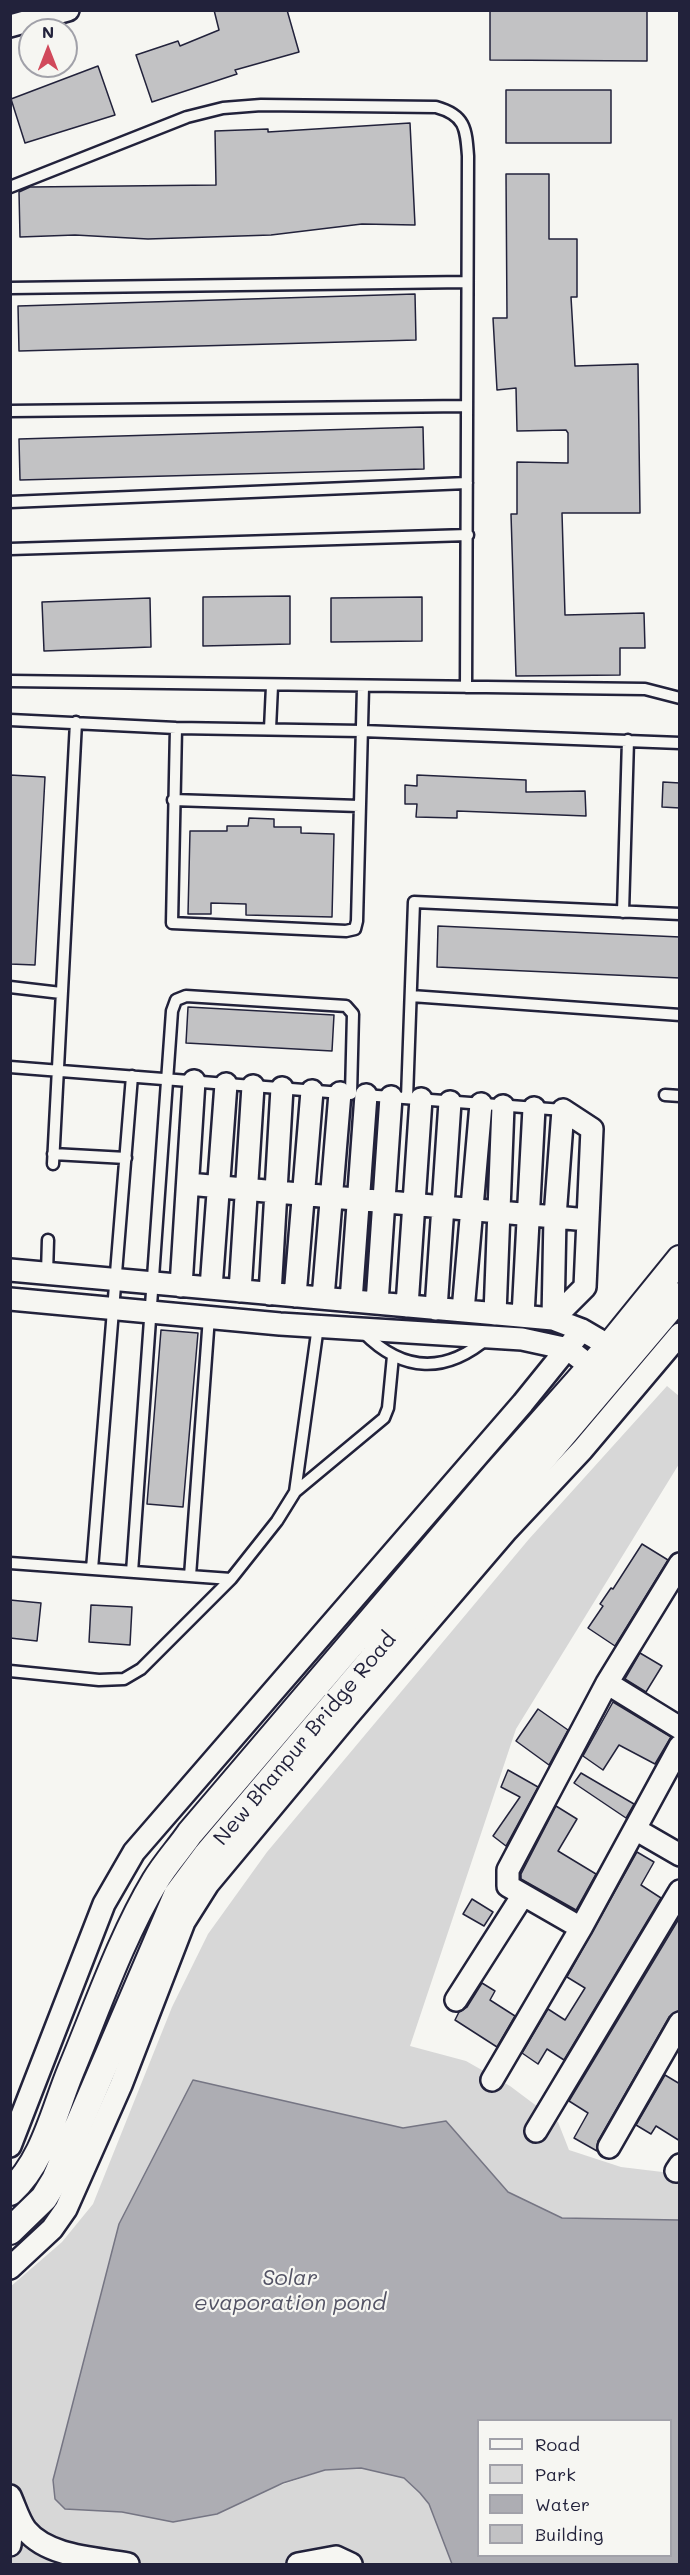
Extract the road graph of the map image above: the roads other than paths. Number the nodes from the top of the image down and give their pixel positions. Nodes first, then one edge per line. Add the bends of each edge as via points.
1 (68, 10) edge
2 (10, 26) edge
3 (10, 187) edge
4 (466, 282) junction
5 (10, 288) edge
6 (466, 406) junction
7 (10, 411) edge
8 (467, 483) junction
9 (10, 502) edge
10 (468, 535) junction
11 (10, 549) edge
12 (10, 681) edge
13 (272, 686) junction
14 (363, 687) junction
15 (466, 687) junction
16 (680, 698) edge
17 (10, 720) edge
18 (75, 722) junction
19 (176, 728) junction
20 (270, 729) junction
21 (362, 731) junction
22 (628, 740) junction
23 (680, 743) edge
24 (173, 800) junction
25 (359, 806) junction
26 (623, 912) junction
27 (680, 914) edge
28 (10, 987) edge
29 (61, 993) junction
30 (411, 996) junction
31 (680, 1015) edge
32 (10, 1067) edge
33 (57, 1070) junction
34 (132, 1076) junction
35 (168, 1079) junction
36 (194, 1081) junction
37 (226, 1084) junction
38 (253, 1086) junction
39 (282, 1088) junction
40 (312, 1091) junction
41 (352, 1094) junction
42 (665, 1095) dead end
43 (680, 1096) edge
44 (407, 1098) junction
45 (450, 1102) junction
46 (482, 1104) junction
47 (504, 1106) junction
48 (534, 1108) junction
49 (562, 1110) junction
50 (126, 1158) junction
51 (188, 1184) junction
52 (218, 1187) junction
53 (246, 1190) junction
54 (276, 1192) junction
55 (303, 1195) junction
56 (332, 1197) junction
57 (358, 1200) junction
58 (384, 1202) junction
59 (414, 1205) junction
60 (443, 1208) junction
61 (472, 1210) junction
62 (499, 1213) junction
63 (528, 1215) junction
64 (555, 1217) junction
65 (588, 1220) junction
66 (48, 1240) dead end
67 (680, 1259) edge
68 (10, 1270) edge
69 (47, 1273) junction
70 (116, 1280) junction
71 (153, 1283) junction
72 (181, 1286) junction
73 (211, 1288) junction
74 (240, 1291) junction
75 (270, 1294) junction
76 (295, 1296) junction
77 (680, 1296) edge
78 (10, 1299) edge
79 (323, 1299) junction
80 (351, 1301) junction
81 (378, 1303) junction
82 (407, 1306) junction
83 (114, 1308) junction
84 (436, 1309) junction
85 (463, 1311) junction
86 (151, 1312) junction
87 (495, 1314) junction
88 (523, 1316) junction
89 (209, 1317) junction
90 (553, 1319) junction
91 (318, 1326) junction
92 (361, 1329) junction
93 (582, 1330) junction
94 (680, 1334) edge
95 (490, 1336) junction
96 (568, 1349) junction
97 (393, 1356) junction
98 (629, 1359) junction
99 (609, 1381) junction
100 (295, 1492) junction
101 (10, 1563) edge
102 (680, 1564) edge
103 (92, 1569) junction
104 (132, 1572) junction
105 (190, 1576) junction
106 (231, 1579) junction
107 (10, 1671) edge
108 (607, 1683) junction
109 (680, 1728) edge
110 (680, 1746) edge
111 (635, 1829) junction
112 (680, 1855) edge
113 (680, 1891) edge
114 (523, 1894) junction
115 (581, 1928) junction
116 (456, 2000) dead end
117 (680, 2023) edge
118 (492, 2080) dead end
119 (536, 2131) dead end
120 (10, 2146) edge
121 (609, 2147) dead end
122 (10, 2192) edge
123 (10, 2231) edge
124 (10, 2268) edge
125 (12, 2500) edge
126 (10, 2545) edge
127 (128, 2565) edge
128 (298, 2565) edge
129 (351, 2565) edge

1 - 2 street
3 - 4 lane via 187,117 223,108 436,107 452,111 462,121 467,138
4 - 5 lane
4 - 6 lane
6 - 7 lane
6 - 8 lane
8 - 9 lane
8 - 10 lane
10 - 11 lane
10 - 15 lane
12 - 13 lane
13 - 14 lane
13 - 20 lane
14 - 15 lane
14 - 21 lane
15 - 16 lane via 645,689
17 - 18 lane
18 - 19 lane
18 - 29 lane
19 - 20 lane
19 - 24 lane
20 - 21 lane
21 - 22 lane
21 - 25 lane
22 - 23 lane
22 - 26 lane
24 - 25 lane
24 - 25 lane via 172,923 346,932 355,929 357,921
26 - 27 lane
26 - 30 lane via 414,902
28 - 29 lane
29 - 33 lane
30 - 31 lane
30 - 44 lane
32 - 33 lane
33 - 34 lane
33 - 50 lane via 53,1159
34 - 35 lane
34 - 50 lane
35 - 36 lane
35 - 41 lane via 176,1000 186,996 346,1006 353,1014
35 - 71 lane
36 - 37 lane
36 - 51 street
37 - 38 lane
37 - 52 street
38 - 39 lane
38 - 53 street
39 - 40 lane
39 - 54 street
40 - 41 lane
40 - 55 street
41 - 44 lane
41 - 56 street
41 - 57 street
42 - 43 lane
44 - 45 lane
44 - 58 street
44 - 59 street
45 - 46 lane
45 - 60 street
46 - 47 lane
46 - 61 street
47 - 48 lane
47 - 62 street
48 - 49 lane
48 - 63 street
49 - 64 street
49 - 65 street via 592,1130
50 - 70 lane
51 - 52 street
51 - 72 street
52 - 53 street
52 - 73 street
53 - 54 street
53 - 74 street
54 - 55 street
54 - 75 street
55 - 56 street
55 - 76 street
56 - 57 street
56 - 79 street
57 - 58 street
57 - 80 street
58 - 59 street
58 - 81 street
59 - 60 street
59 - 82 street
60 - 61 street
60 - 84 street
61 - 62 street
61 - 85 street
62 - 63 street
62 - 87 street
63 - 64 street
63 - 88 street
64 - 65 street
64 - 90 street
65 - 90 street via 585,1287
66 - 69 lane
67 - 98 street, New Bhanpur Bridge Road
68 - 69 street
69 - 70 street
70 - 71 street
70 - 83 lane
71 - 72 street
71 - 86 lane
72 - 73 street
73 - 74 street
74 - 75 street
75 - 76 street
76 - 79 street
77 - 98 street, New Bhanpur Bridge Road
78 - 83 street
79 - 80 street
80 - 81 street
81 - 82 street
82 - 84 street
83 - 86 street
83 - 103 lane
84 - 85 street
85 - 87 street
86 - 89 street
86 - 104 lane
87 - 88 street
88 - 90 street
89 - 91 street
89 - 105 lane
90 - 93 street
91 - 92 street
91 - 100 lane
92 - 95 street
92 - 97 lane
93 - 96 street
93 - 98 street
94 - 98 street
95 - 96 street
95 - 97 lane via 471,1352 449,1362 424,1364
96 - 99 street
96 - 120 street via 134,1851 104,1904
97 - 100 lane via 384,1418
98 - 99 street, New Bhanpur Bridge Road
99 - 122 street, New Bhanpur Bridge Road via 190,1833 155,1880 41,2149 22,2182
99 - 123 street, New Bhanpur Bridge Road via 177,1894 55,2180 44,2198
99 - 124 street via 347,1717 208,1884 184,1922 121,2085 71,2199 52,2229
100 - 106 lane via 278,1521
101 - 103 lane
102 - 108 street
103 - 104 lane
104 - 105 lane
105 - 106 lane
106 - 107 lane via 141,1670 124,1679
108 - 109 street
108 - 114 street via 508,1870 508,1886
110 - 111 street
111 - 112 street
111 - 115 street
113 - 119 street
114 - 115 street
114 - 116 street
115 - 118 street
117 - 121 street
125 - 126 street
125 - 127 street via 26,2529 39,2542 57,2550
128 - 129 street via 336,2557

